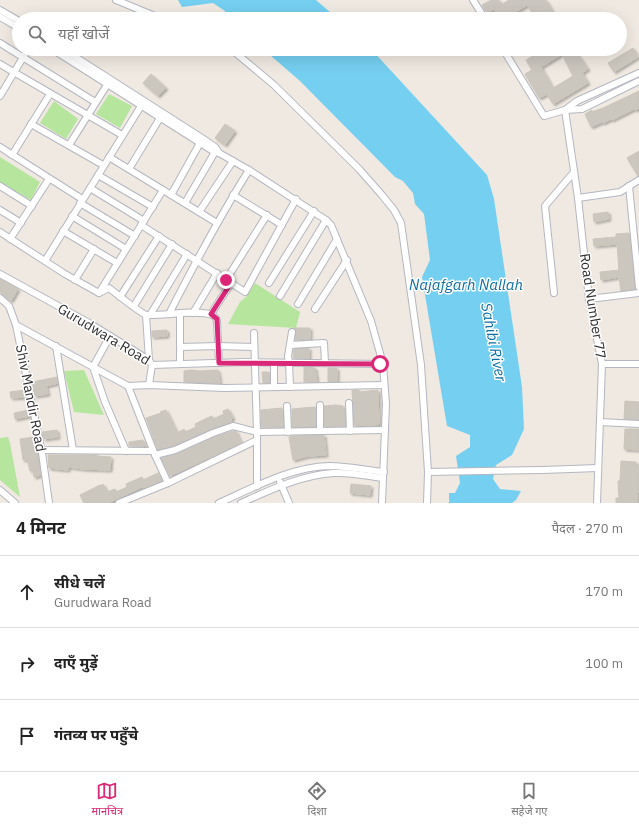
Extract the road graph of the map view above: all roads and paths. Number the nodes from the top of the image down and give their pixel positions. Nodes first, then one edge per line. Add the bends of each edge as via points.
1 (116, 0) edge
2 (473, 0) edge
3 (0, 10) edge
4 (145, 12) edge
5 (481, 12) edge
6 (0, 17) edge
7 (12, 17) edge
8 (12, 24) edge
9 (0, 43) edge
10 (12, 50) edge
11 (63, 56) edge
12 (74, 56) edge
13 (239, 56) edge
14 (507, 56) edge
15 (23, 57) joint
16 (0, 64) edge
17 (13, 73) junction
18 (639, 73) edge
19 (639, 81) edge
20 (107, 85) junction
21 (50, 94) junction
22 (0, 96) edge
23 (96, 102) junction
24 (141, 106) junction
25 (565, 110) junction
26 (88, 115) junction
27 (160, 118) junction
28 (31, 124) junction
29 (122, 135) junction
30 (200, 143) junction
31 (69, 145) junction
32 (0, 147) edge
33 (217, 152) junction
34 (12, 155) junction
35 (109, 156) junction
36 (233, 161) junction
37 (103, 165) junction
38 (129, 169) junction
39 (249, 170) junction
40 (574, 172) junction
41 (98, 175) junction
42 (49, 179) junction
43 (639, 180) edge
44 (0, 186) edge
45 (629, 186) junction
46 (90, 188) junction
47 (163, 190) junction
48 (171, 195) junction
49 (233, 195) junction
50 (578, 198) junction
51 (296, 199) junction
52 (81, 201) junction
53 (185, 204) junction
54 (32, 206) junction
55 (153, 208) junction
56 (0, 210) edge
57 (314, 211) junction
58 (199, 212) junction
59 (267, 215) junction
60 (72, 216) junction
61 (326, 220) junction
62 (21, 223) junction
63 (143, 223) junction
64 (218, 223) junction
65 (282, 224) junction
66 (63, 231) junction
67 (0, 232) edge
68 (135, 236) junction
69 (159, 236) junction
70 (10, 239) junction
71 (337, 239) junction
72 (172, 244) junction
73 (94, 249) junction
74 (126, 249) junction
75 (187, 254) junction
76 (347, 260) junction
77 (45, 261) junction
78 (196, 261) junction
79 (117, 263) junction
80 (217, 273) junction
81 (0, 274) edge
82 (75, 280) junction
83 (228, 281) junction
84 (269, 283) dead end
85 (639, 287) edge
86 (99, 293) junction
87 (554, 293) dead end
88 (639, 293) edge
89 (280, 296) dead end
90 (120, 297) junction
91 (0, 298) edge
92 (589, 299) junction
93 (298, 304) dead end
94 (134, 306) junction
95 (315, 309) dead end
96 (194, 313) junction
97 (169, 314) junction
98 (180, 314) junction
99 (211, 314) junction
100 (148, 315) junction
101 (16, 324) junction
102 (292, 332) dead end
103 (254, 334) dead end
104 (110, 336) junction
105 (290, 345) junction
106 (56, 346) junction
107 (218, 346) junction
108 (180, 347) junction
109 (254, 347) junction
110 (150, 362) junction
111 (219, 363) junction
112 (254, 363) junction
113 (274, 363) junction
114 (289, 363) junction
115 (325, 363) junction
116 (180, 364) junction
117 (383, 364) junction
118 (602, 364) junction
119 (639, 364) edge
120 (93, 367) junction
121 (149, 385) junction
122 (384, 385) junction
123 (128, 386) junction
124 (255, 387) junction
125 (274, 387) junction
126 (290, 387) junction
127 (320, 404) dead end
128 (349, 404) dead end
129 (287, 406) dead end
130 (600, 422) junction
131 (639, 424) edge
132 (385, 430) junction
133 (320, 431) junction
134 (350, 431) junction
135 (256, 432) junction
136 (288, 432) junction
137 (257, 440) junction
138 (41, 450) junction
139 (73, 450) junction
140 (126, 451) junction
141 (150, 451) dead end
142 (155, 455) junction
143 (598, 468) junction
144 (428, 472) junction
145 (383, 475) junction
146 (279, 477) junction
147 (168, 483) junction
148 (282, 485) junction
149 (257, 486) junction
150 (0, 490) edge
151 (15, 503) edge
152 (49, 503) edge
153 (119, 503) edge
154 (219, 503) edge
155 (241, 503) edge
156 (288, 503) edge
157 (382, 503) edge
158 (427, 503) edge
159 (597, 503) edge

1 - 4 street
2 - 5 street
3 - 7 street
6 - 8 street
9 - 10 street
11 - 20 street
12 - 33 street via 202,138 215,147
13 - 144 street via 274,85 358,169 394,210 401,223 421,365
14 - 25 street via 544,116
15 - 17 street
15 - 23 street
16 - 17 street
17 - 21 street
17 - 22 street
18 - 25 street via 577,101
19 - 25 street via 582,109
20 - 23 street
20 - 24 street
21 - 26 street
21 - 28 street
23 - 26 street
24 - 27 street
24 - 29 street
25 - 40 street, Road Number 77
26 - 29 street
26 - 31 street
27 - 30 street
27 - 38 street
28 - 31 street
28 - 34 street
29 - 35 street
30 - 33 street
30 - 48 street
31 - 37 street
32 - 34 street
33 - 36 street
33 - 53 street
34 - 42 street
35 - 37 street
35 - 38 street
36 - 39 street
36 - 58 street
37 - 41 street
38 - 47 street
39 - 49 street
39 - 51 street
40 - 50 street, Road Number 77
40 - 87 street via 545,206
41 - 46 street
41 - 55 street
42 - 52 street
42 - 54 street
43 - 45 street
44 - 54 street
45 - 50 street via 620,192
45 - 85 street
46 - 52 street
46 - 63 street
47 - 48 street
47 - 55 street
48 - 53 street
49 - 59 street
49 - 64 street
50 - 92 street, Road Number 77
51 - 57 street
51 - 65 street
52 - 60 street
52 - 68 street
53 - 58 street
54 - 62 street
55 - 63 street
56 - 62 street
57 - 61 street
57 - 84 street
58 - 64 street
59 - 65 street
59 - 83 street
60 - 66 street
60 - 74 street
61 - 71 street
61 - 89 street
62 - 70 street
63 - 68 street
63 - 69 street
64 - 78 street
65 - 83 street via 245,292
66 - 73 street
66 - 77 street
67 - 70 street
68 - 74 street
69 - 72 street
69 - 90 street
70 - 77 street
71 - 76 street
71 - 93 street
72 - 75 street
72 - 94 street
73 - 79 street
73 - 82 street
74 - 79 street
75 - 78 street
75 - 100 street
76 - 95 street
76 - 117 street via 371,321
77 - 82 street
78 - 80 street
78 - 97 street
79 - 86 street
80 - 83 street
80 - 96 street
81 - 104 street, Gurudwara Road
82 - 86 street
83 - 99 street
86 - 90 street via 109,288
88 - 92 street
90 - 94 street
91 - 101 street, Shiv Mandir Road via 9,306
92 - 118 street, Road Number 77
94 - 100 street
96 - 98 street
96 - 99 street
97 - 98 street
97 - 100 street
98 - 108 street
99 - 107 street via 217,319
100 - 110 street
101 - 106 street
101 - 138 street, Shiv Mandir Road
102 - 105 street
103 - 109 street
104 - 110 street, Gurudwara Road
104 - 120 street
105 - 114 street
105 - 115 street via 324,343
106 - 120 street
106 - 139 street
107 - 108 street
107 - 109 street
107 - 111 street
108 - 116 street
109 - 112 street
110 - 116 street, Gurudwara Road
110 - 121 street
111 - 112 street, Gurudwara Road
111 - 116 street, Gurudwara Road
112 - 113 street, Gurudwara Road
112 - 124 street
113 - 114 street, Gurudwara Road
113 - 125 street
114 - 115 street, Gurudwara Road
114 - 126 street
115 - 117 street, Gurudwara Road
117 - 122 street
118 - 119 street
118 - 130 street, Road Number 77
120 - 123 street
120 - 140 street
121 - 123 street
121 - 124 street
122 - 126 street
122 - 132 street
123 - 142 street
124 - 125 street
124 - 135 street
125 - 126 street
127 - 133 street
128 - 134 street
129 - 136 street
130 - 131 street
130 - 143 street, Road Number 77
132 - 134 street
132 - 145 street
133 - 134 street
133 - 136 street
135 - 136 street
135 - 137 street
135 - 142 street via 234,426 175,450
137 - 147 street
137 - 149 street
138 - 139 street
138 - 152 street, Shiv Mandir Road
139 - 140 street
140 - 141 street
142 - 147 street
143 - 144 street
143 - 159 street, Road Number 77
144 - 158 street
145 - 146 street via 329,466 306,469
145 - 148 street via 335,473 312,476
145 - 157 street
146 - 148 street
146 - 149 street
147 - 153 street
148 - 155 street
148 - 156 street
149 - 154 street
150 - 151 street

